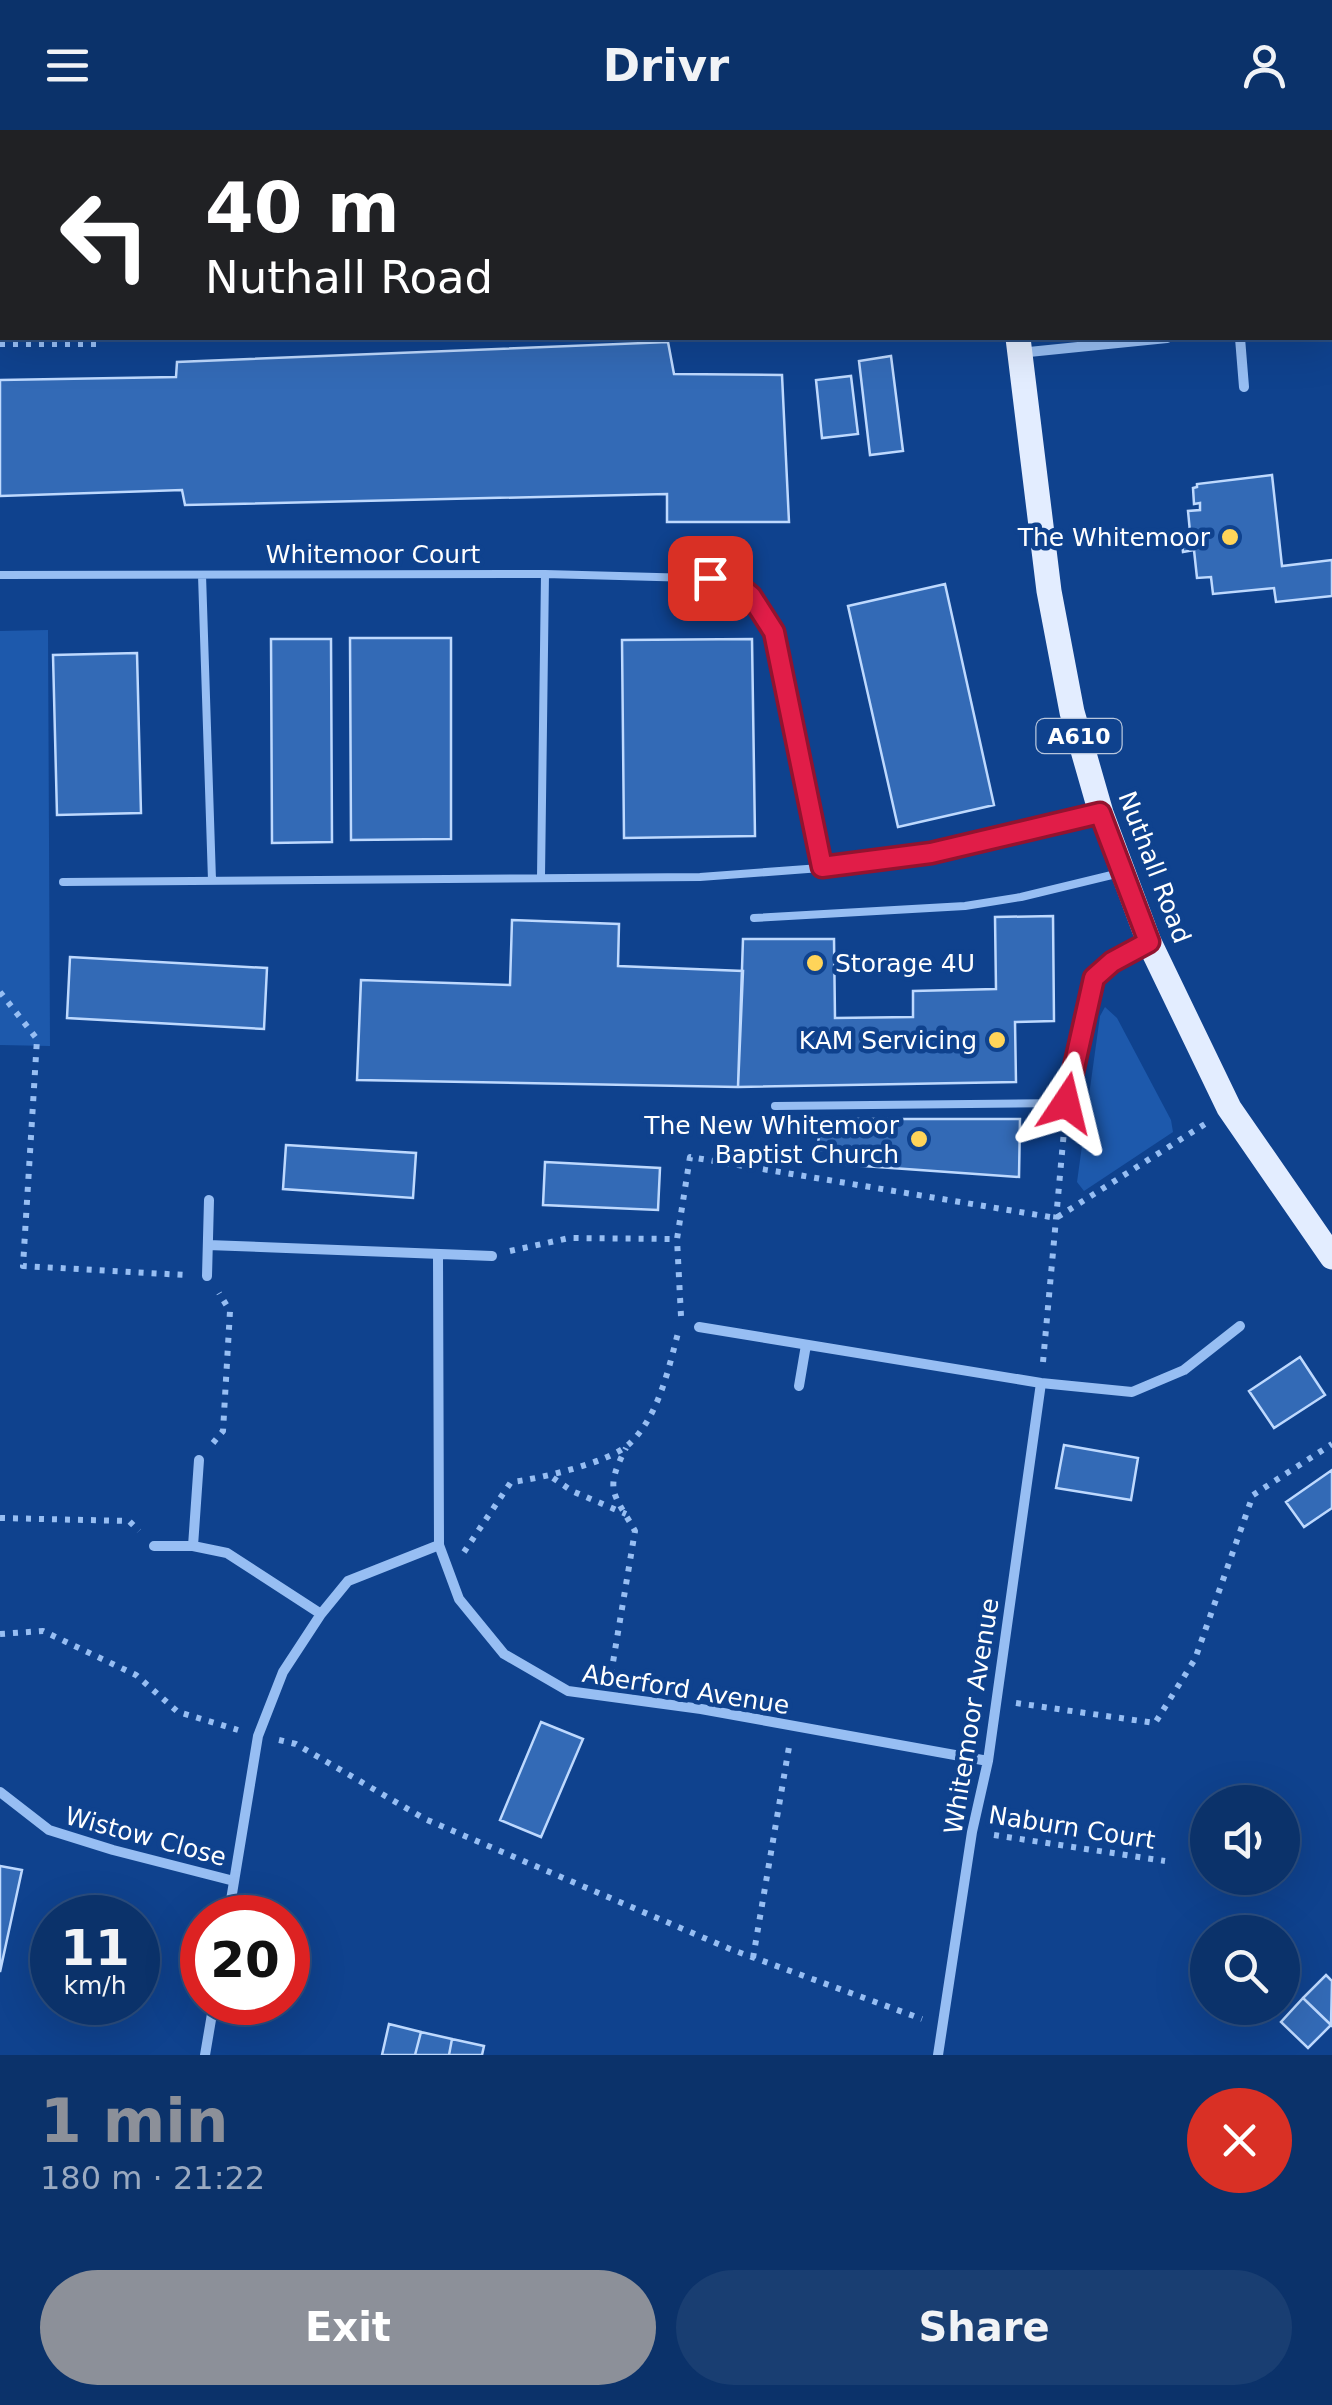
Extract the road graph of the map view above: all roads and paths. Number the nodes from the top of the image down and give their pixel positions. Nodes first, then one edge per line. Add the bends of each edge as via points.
1 (100, 340) edge
2 (1125, 340) edge
3 (1240, 340) edge
4 (0, 344) edge
5 (1019, 345) edge
6 (1244, 386) dead end
7 (544, 574) junction
8 (0, 575) edge
9 (202, 575) junction
10 (1100, 813) junction
11 (822, 867) junction
12 (1123, 872) junction
13 (541, 878) junction
14 (212, 880) junction
15 (63, 882) dead end
16 (754, 918) dead end
17 (1149, 942) junction
18 (0, 992) edge
19 (1066, 1103) junction
20 (775, 1106) dead end
21 (1229, 1108) junction
22 (208, 1200) dead end
23 (1056, 1218) junction
24 (677, 1239) junction
25 (208, 1245) junction
26 (438, 1256) junction
27 (492, 1256) joint
28 (1332, 1256) edge
29 (208, 1276) junction
30 (1240, 1326) dead end
31 (699, 1327) dead end
32 (806, 1345) junction
33 (1041, 1383) junction
34 (799, 1386) dead end
35 (1332, 1444) edge
36 (626, 1447) junction
37 (199, 1460) joint
38 (552, 1477) junction
39 (626, 1514) junction
40 (0, 1518) edge
41 (439, 1545) junction
42 (154, 1546) joint
43 (193, 1546) junction
44 (449, 1574) junction
45 (321, 1614) junction
46 (0, 1634) edge
47 (607, 1696) junction
48 (996, 1700) junction
49 (792, 1726) junction
50 (258, 1736) junction
51 (988, 1761) junction
52 (0, 1792) edge
53 (972, 1832) junction
54 (1165, 1861) dead end
55 (234, 1880) junction
56 (232, 1895) edge
57 (754, 1958) junction
58 (210, 2025) edge
59 (942, 2027) junction
60 (205, 2055) edge
61 (938, 2055) edge

1 - 4 path
2 - 5 street
3 - 6 street
5 - 10 main road, Nuthall Road / A610 via 1049,592
7 - 9 lane, Whitemoor Court
7 - 11 lane, Whitemoor Court via 731,579 751,596 774,632
7 - 13 lane
8 - 9 lane, Whitemoor Court
9 - 14 lane
10 - 11 lane via 931,853
10 - 12 main road, Nuthall Road / A610
11 - 13 lane via 700,877
12 - 16 lane via 965,906
12 - 17 main road, Nuthall Road / A610
13 - 14 lane
14 - 15 lane
17 - 19 lane via 1094,978
17 - 21 main road, Nuthall Road / A610
18 - 29 path via 37,1039 23,1266
19 - 20 lane
19 - 23 path
21 - 23 path
21 - 28 main road, Nuthall Road / A610
22 - 25 street
23 - 24 path via 690,1157
23 - 33 path
24 - 27 path via 570,1238
24 - 36 path via 681,1323 649,1418
25 - 26 street
25 - 29 street
26 - 27 street
26 - 41 street, Aberford Avenue
29 - 37 path via 230,1311 223,1431
30 - 33 street via 1184,1370 1132,1392
31 - 32 street
32 - 33 street
32 - 34 street
33 - 48 street, Whitemoor Avenue
35 - 48 path via 1253,1495 1195,1659 1155,1723
36 - 38 path
36 - 39 path via 612,1476 613,1494
37 - 43 street
38 - 39 path
38 - 44 path via 510,1482
39 - 47 path via 635,1530
40 - 42 path via 129,1521
41 - 44 street, Aberford Avenue
41 - 45 street via 348,1581
42 - 43 street
43 - 45 street via 227,1553
44 - 47 street, Aberford Avenue via 459,1600 504,1654 568,1691
45 - 50 street via 283,1672
46 - 50 path via 43,1632 136,1675 178,1712
47 - 49 street, Aberford Avenue
48 - 51 street, Whitemoor Avenue
49 - 51 street, Aberford Avenue
49 - 57 path
50 - 55 street
50 - 57 path via 296,1744 425,1819
51 - 53 street, Whitemoor Avenue
52 - 55 street, Wistow Close via 49,1830
53 - 54 path, Naburn Court
53 - 59 street, Whitemoor Avenue
55 - 56 street
57 - 59 path
58 - 60 street
59 - 61 street, Whitemoor Avenue

